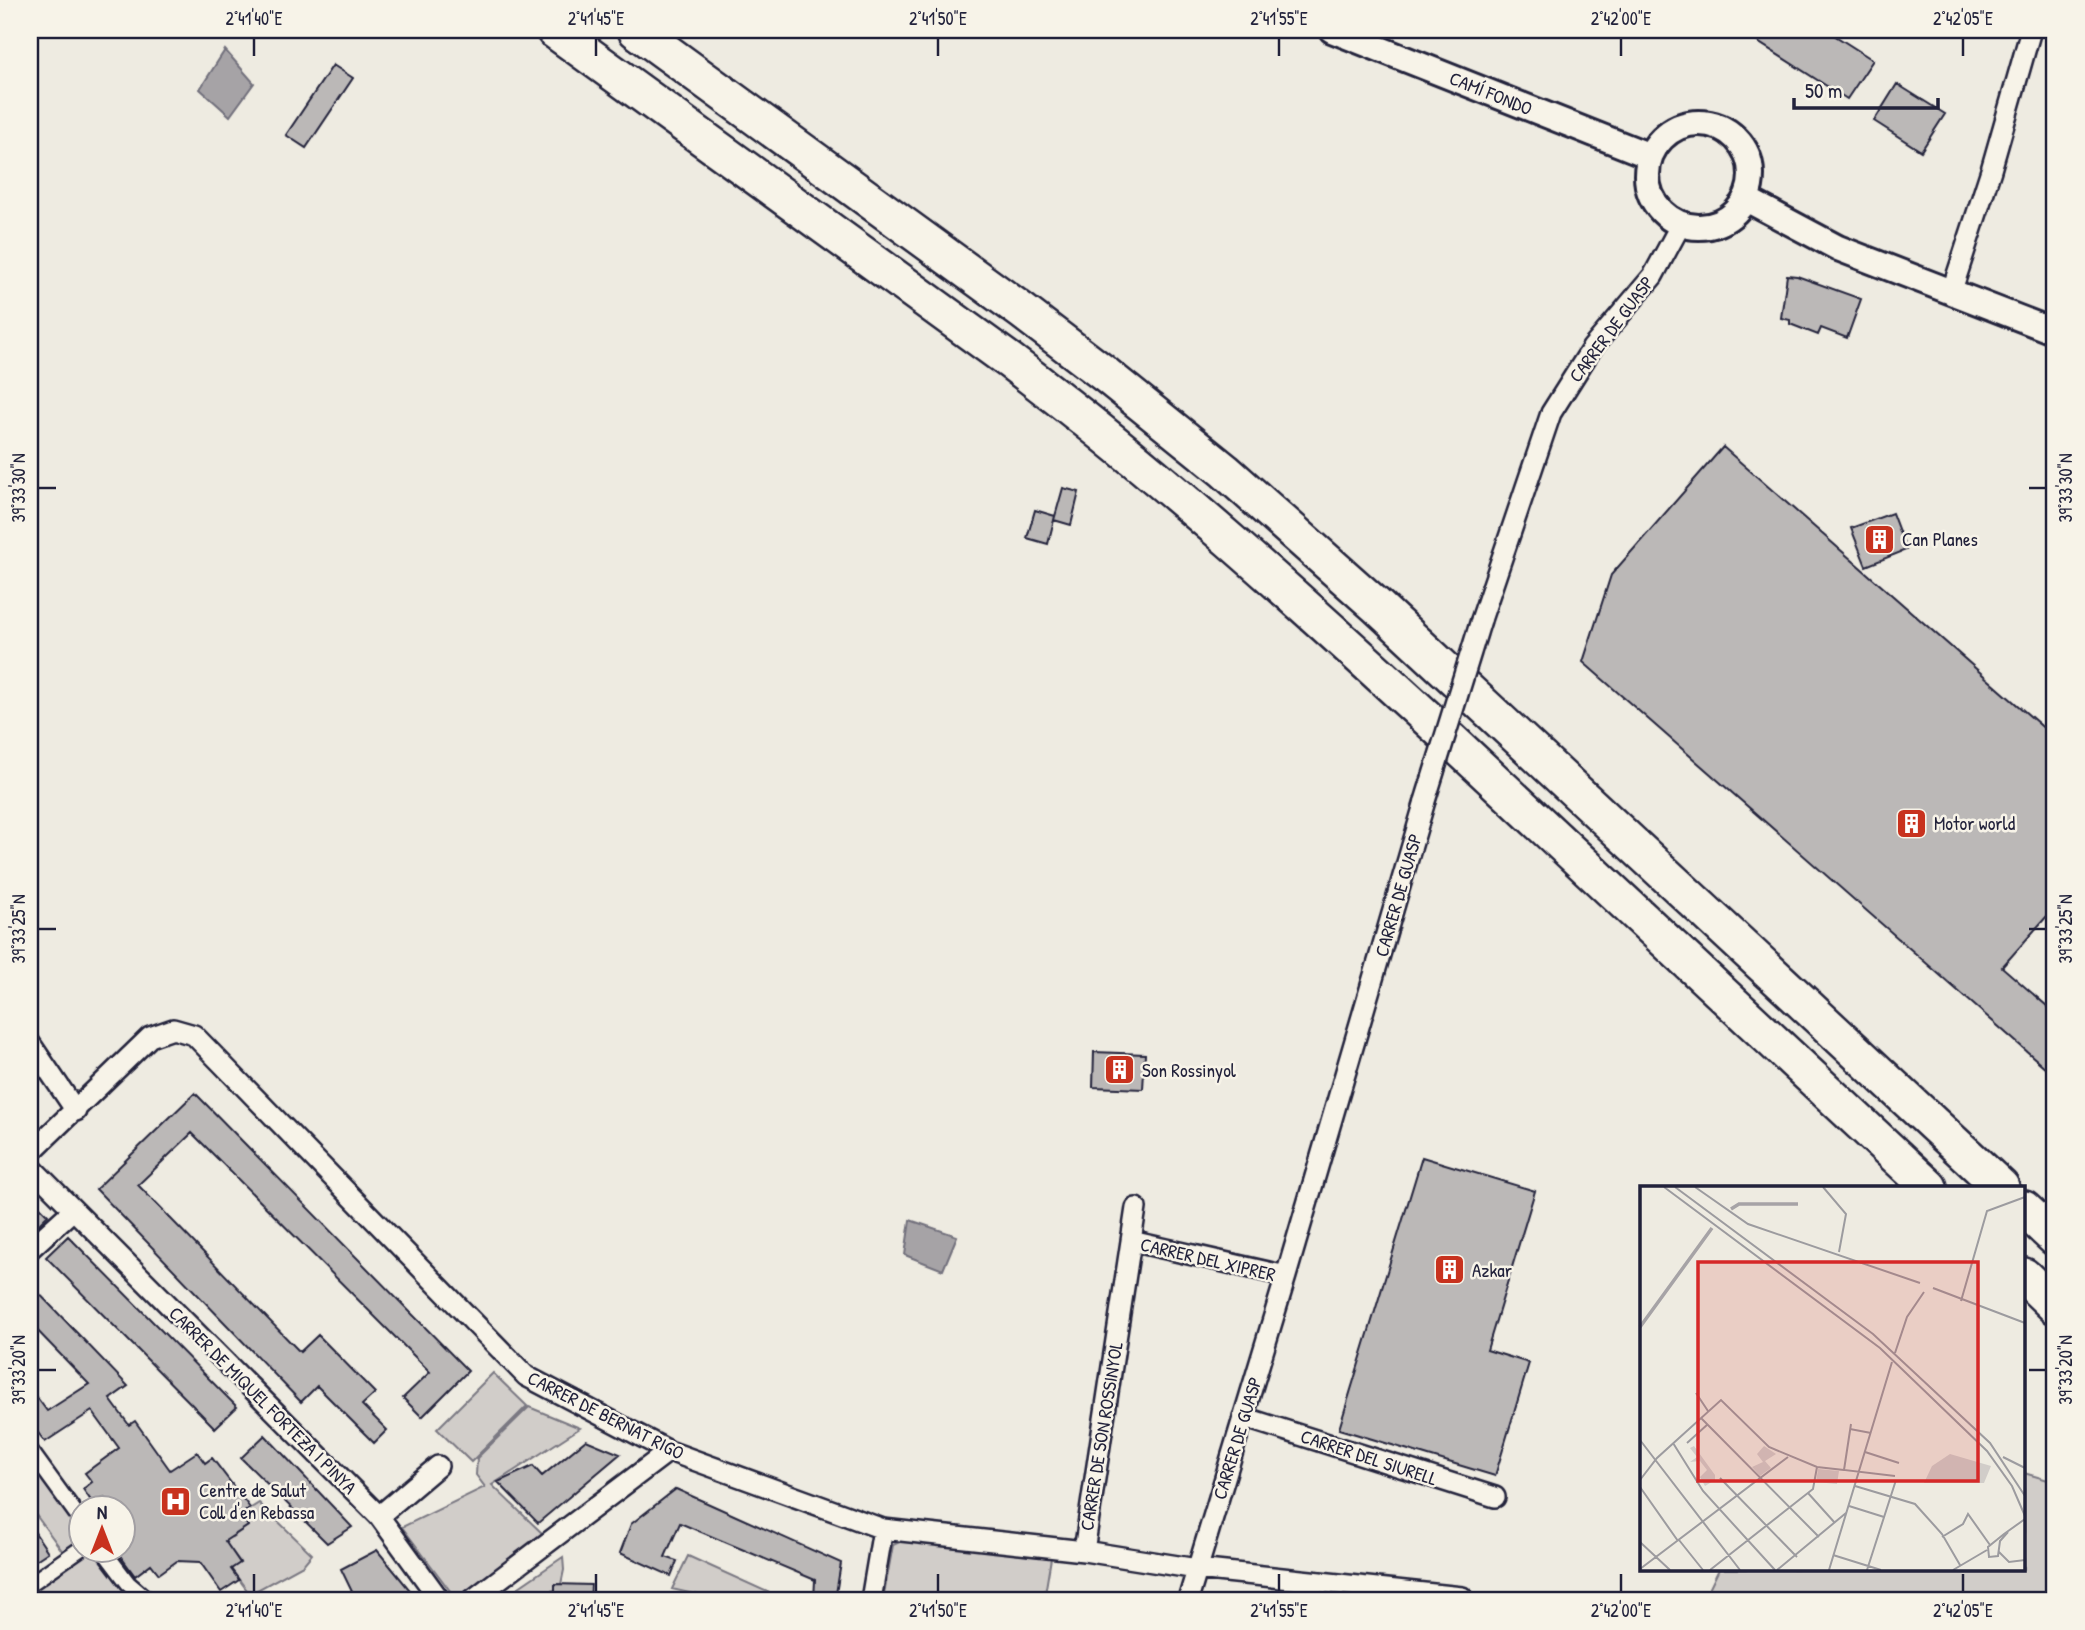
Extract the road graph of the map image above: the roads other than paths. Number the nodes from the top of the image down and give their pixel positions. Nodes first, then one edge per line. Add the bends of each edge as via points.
1 (554, 30) edge
2 (636, 30) edge
3 (1332, 30) edge
4 (2031, 30) edge
5 (1650, 156) junction
6 (1746, 199) junction
7 (1681, 224) junction
8 (1951, 293) junction
9 (2055, 332) edge
10 (30, 1043) edge
11 (76, 1111) junction
12 (30, 1153) edge
13 (30, 1166) edge
14 (1928, 1186) edge
15 (2000, 1186) edge
16 (1136, 1208) dead end
17 (73, 1210) junction
18 (2025, 1210) edge
19 (2055, 1238) edge
20 (1130, 1241) junction
21 (30, 1249) edge
22 (1286, 1276) junction
23 (2025, 1277) edge
24 (2055, 1306) edge
25 (1243, 1417) junction
26 (30, 1450) edge
27 (669, 1451) junction
28 (438, 1466) dead end
29 (1495, 1497) dead end
30 (66, 1500) edge
31 (379, 1516) junction
32 (883, 1529) junction
33 (1084, 1551) junction
34 (66, 1559) edge
35 (114, 1564) edge
36 (1197, 1569) junction
37 (30, 1584) edge
38 (1462, 1597) dead end
39 (148, 1600) edge
40 (440, 1600) edge
41 (472, 1600) edge
42 (871, 1600) edge
43 (1188, 1600) edge

1 - 14 highway via 1032,378 1194,508 1350,646
2 - 15 highway via 1022,311 1225,471 1378,607
3 - 5 street, CAMÍ FONDO
4 - 8 street
5 - 6 street via 1658,142 1683,125 1714,124 1728,131 1748,154 1751,184
5 - 7 street via 1649,189 1656,204
6 - 7 street via 1737,211 1711,226
6 - 8 street via 1838,248
7 - 22 street, CARRER DE GUASP, bridge via 1653,276 1592,348 1551,413 1425,801
8 - 9 street
10 - 11 street
11 - 12 street
11 - 27 street, CARRER DE BERNAT RIGO via 150,1037 173,1029 194,1035 526,1376
13 - 17 street, CARRER DE MIQUEL FORTEZA I PINYA
16 - 20 street, CARRER DE SON ROSSINYOL
17 - 21 street
17 - 31 street, CARRER DE MIQUEL FORTEZA I PINYA
18 - 19 highway
20 - 22 street, CARRER DEL XIPRER
20 - 33 street, CARRER DE SON ROSSINYOL
22 - 25 street, CARRER DE GUASP
23 - 24 highway
25 - 29 street, CARRER DEL SIURELL
25 - 36 street, CARRER DE GUASP
26 - 30 street
27 - 32 street, CARRER DE BERNAT RIGO
27 - 41 street
28 - 31 street
31 - 40 street, CARRER DE MIQUEL FORTEZA I PINYA
32 - 33 street, CARRER DE BERNAT RIGO
32 - 42 street
33 - 36 street, CARRER DE SON ROSSINYOL
34 - 37 street
35 - 39 street
36 - 38 street, CARRER DE SON ROSSINYOL
36 - 43 street, CARRER DE GUASP

